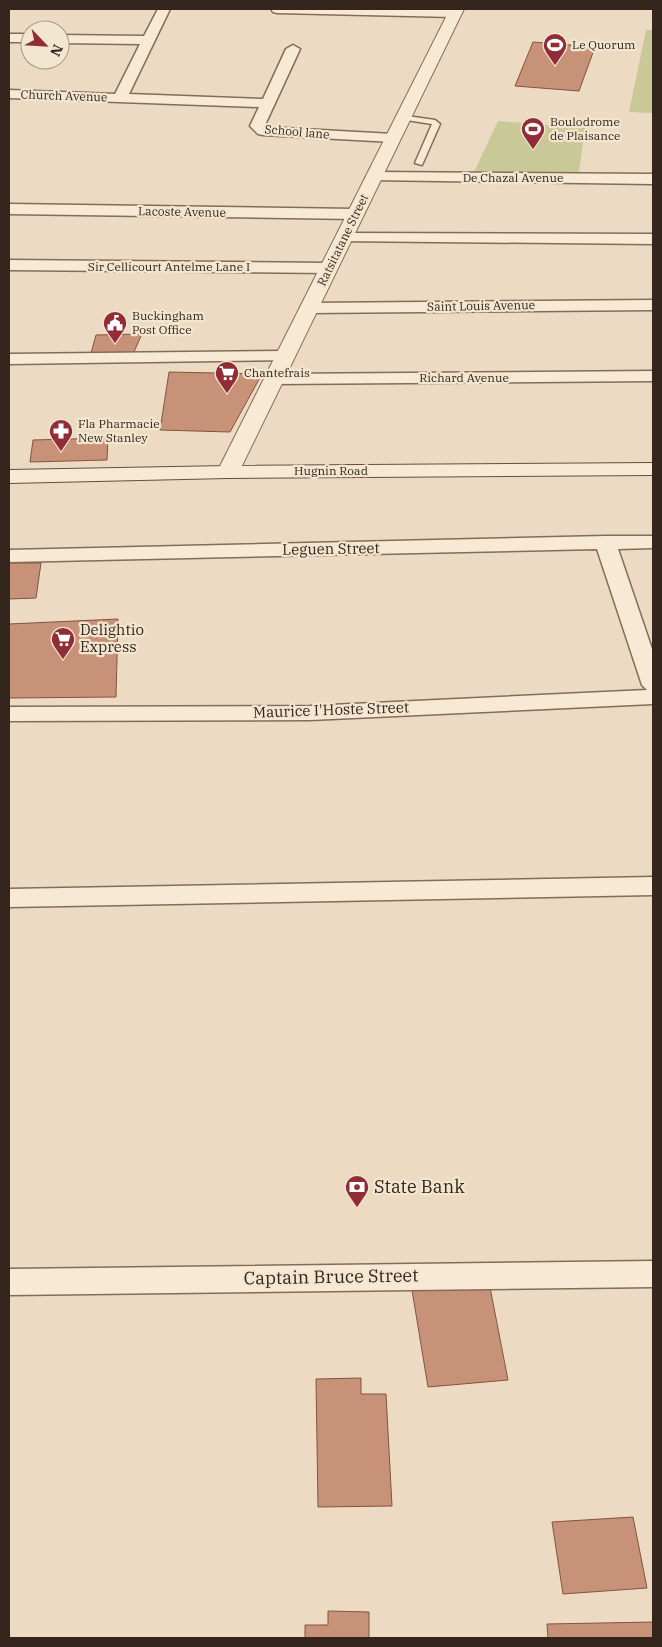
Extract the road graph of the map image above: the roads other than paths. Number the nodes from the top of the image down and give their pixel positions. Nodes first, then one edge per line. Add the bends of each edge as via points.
1 (164, 9) edge
2 (277, 9) edge
3 (455, 11) edge
4 (70, 39) edge
5 (149, 40) junction
6 (293, 49) dead end
7 (9, 94) edge
8 (120, 98) junction
9 (267, 103) junction
10 (403, 117) junction
11 (393, 138) junction
12 (419, 163) dead end
13 (374, 177) junction
14 (653, 179) edge
15 (9, 209) edge
16 (356, 214) junction
17 (344, 238) junction
18 (653, 239) edge
19 (9, 265) edge
20 (329, 268) junction
21 (653, 304) edge
22 (309, 308) junction
23 (285, 356) junction
24 (9, 359) edge
25 (653, 376) edge
26 (274, 379) junction
27 (653, 469) edge
28 (228, 472) junction
29 (9, 477) edge
30 (605, 542) junction
31 (653, 542) edge
32 (9, 556) edge
33 (653, 686) edge
34 (653, 697) edge
35 (9, 714) edge
36 (653, 886) edge
37 (9, 898) edge
38 (653, 1274) edge
39 (9, 1282) edge

1 - 5 street
2 - 3 street
3 - 10 street, Ratsitatane Street
4 - 5 street
5 - 8 street
6 - 9 street, School lane
7 - 8 street, Church Avenue
8 - 9 street, Church Avenue
9 - 11 street, School lane via 257,126 263,131
10 - 11 street, Ratsitatane Street
10 - 12 lane via 436,124
11 - 13 street, Ratsitatane Street
13 - 14 street, De Chazal Avenue
13 - 16 street, Ratsitatane Street
15 - 16 street, Lacoste Avenue
16 - 17 street, Ratsitatane Street
17 - 18 street
17 - 20 street, Ratsitatane Street
19 - 20 street, Sir Cellicourt Antelme Lane I
20 - 22 street, Ratsitatane Street
21 - 22 street, Saint Louis Avenue
22 - 23 street, Ratsitatane Street
23 - 24 street
23 - 26 street, Ratsitatane Street
25 - 26 street, Richard Avenue
26 - 28 street, Ratsitatane Street
27 - 28 street, Hugnin Road
28 - 29 street, Hugnin Road
30 - 31 street, Leguen Street
30 - 32 street, Leguen Street
30 - 33 street
34 - 35 street, Maurice I'Hoste Street via 310,713
36 - 37 street
38 - 39 street, Captain Bruce Street

